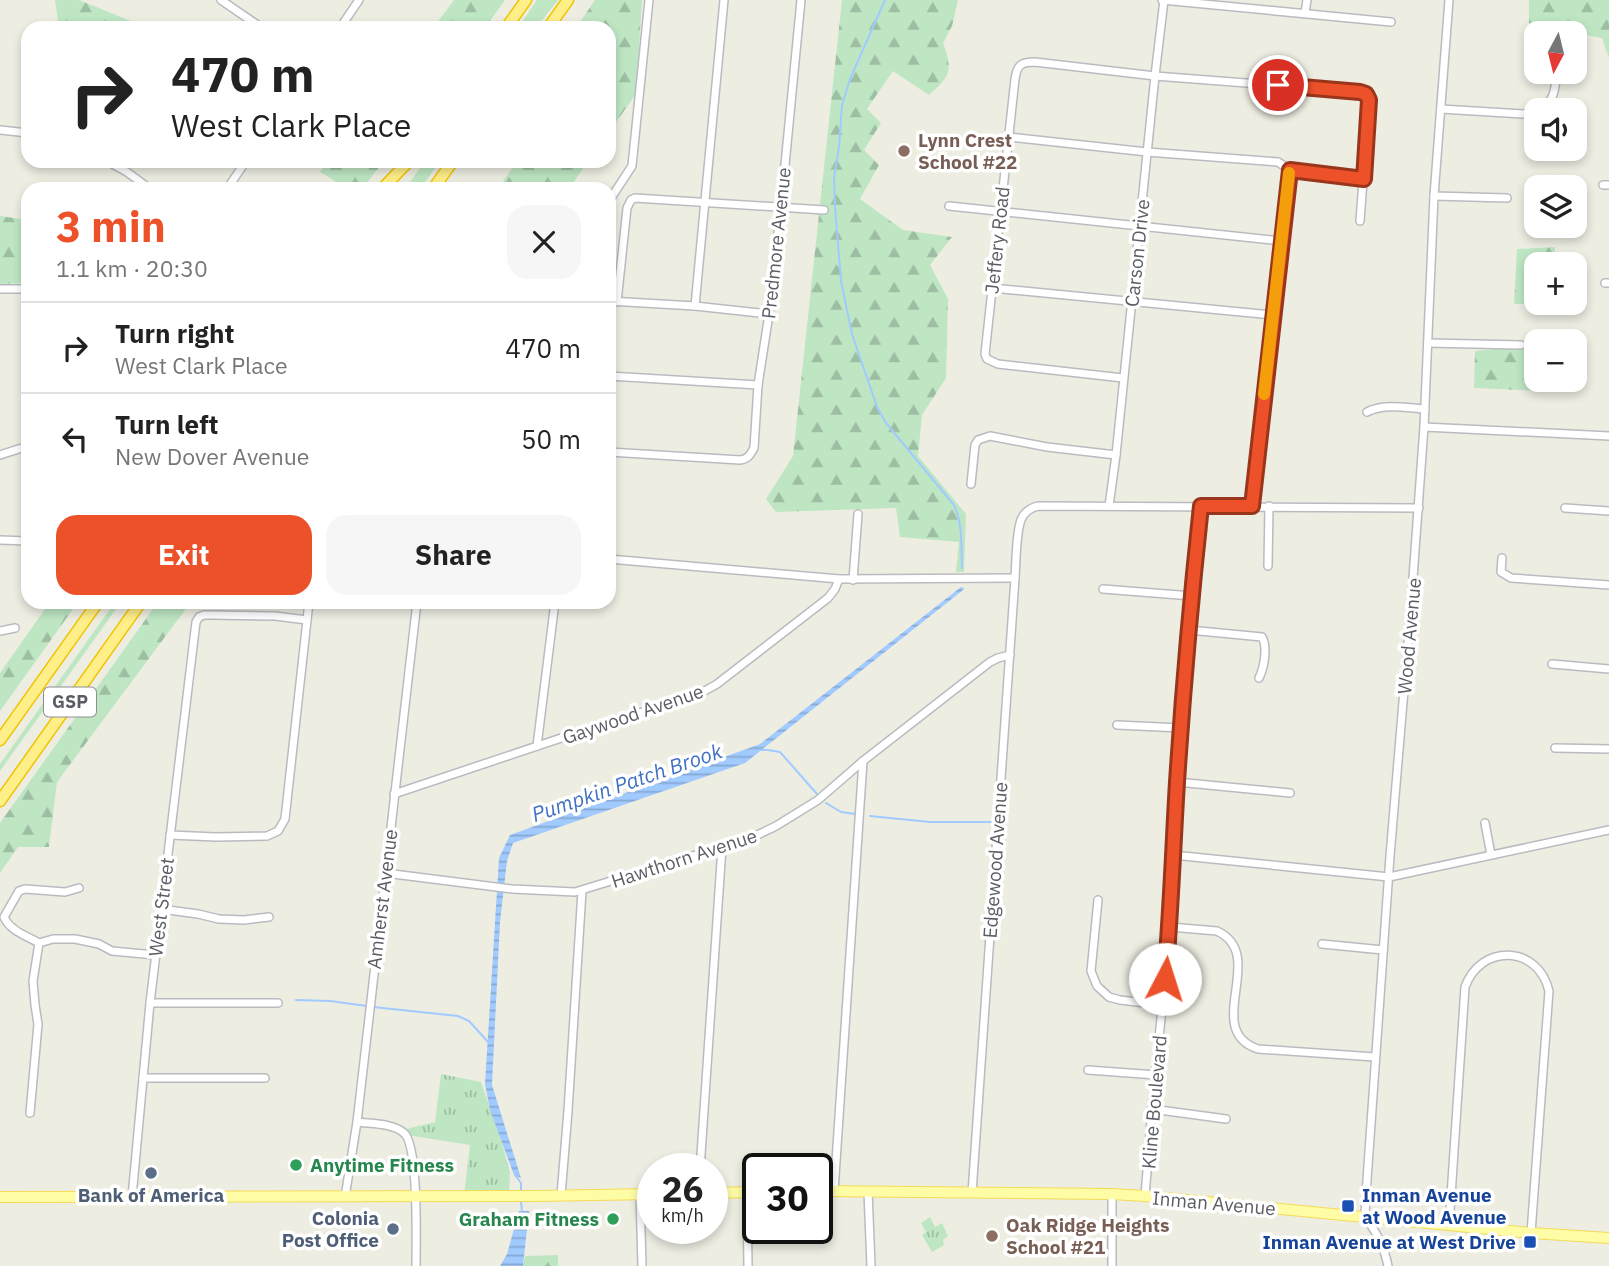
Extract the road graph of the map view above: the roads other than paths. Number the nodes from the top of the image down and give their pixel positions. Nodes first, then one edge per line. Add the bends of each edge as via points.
1 (221, 0) edge
2 (359, 0) edge
3 (526, 0) edge
4 (568, 0) edge
5 (649, 0) edge
6 (724, 0) edge
7 (802, 0) edge
8 (1163, 0) edge
9 (1307, 0) edge
10 (1449, 0) edge
11 (1305, 12) junction
12 (252, 21) edge
13 (345, 21) edge
14 (511, 21) edge
15 (553, 21) edge
16 (1391, 22) dead end
17 (1155, 76) junction
18 (1441, 109) junction
19 (1524, 114) edge
20 (0, 130) edge
21 (21, 132) edge
22 (1009, 137) junction
23 (1147, 152) junction
24 (120, 168) edge
25 (403, 168) edge
26 (1290, 170) junction
27 (1364, 179) junction
28 (140, 182) edge
29 (389, 182) edge
30 (616, 190) edge
31 (1434, 196) junction
32 (1507, 198) dead end
33 (706, 202) junction
34 (781, 206) junction
35 (949, 206) dead end
36 (824, 210) dead end
37 (1001, 212) junction
38 (1360, 221) dead end
39 (1141, 227) junction
40 (1282, 241) junction
41 (616, 281) edge
42 (992, 288) junction
43 (0, 289) edge
44 (21, 289) edge
45 (616, 301) edge
46 (1132, 303) junction
47 (695, 306) junction
48 (769, 314) junction
49 (1273, 315) junction
50 (1428, 343) junction
51 (1521, 345) dead end
52 (616, 376) edge
53 (1124, 378) junction
54 (758, 385) junction
55 (1425, 409) junction
56 (1367, 412) dead end
57 (1424, 427) junction
58 (1609, 436) edge
59 (21, 448) edge
60 (616, 452) edge
61 (0, 455) edge
62 (1116, 456) junction
63 (971, 484) dead end
64 (1109, 506) junction
65 (1201, 506) junction
66 (1252, 506) junction
67 (1269, 506) junction
68 (1419, 508) junction
69 (1565, 508) dead end
70 (1609, 511) edge
71 (858, 514) dead end
72 (0, 540) edge
73 (21, 541) edge
74 (1502, 558) dead end
75 (616, 560) edge
76 (1268, 566) dead end
77 (1015, 578) junction
78 (839, 579) junction
79 (853, 580) junction
80 (1609, 585) edge
81 (1103, 589) dead end
82 (1192, 596) junction
83 (93, 609) edge
84 (136, 609) edge
85 (308, 609) edge
86 (416, 609) edge
87 (554, 609) edge
88 (307, 620) junction
89 (15, 628) dead end
90 (1189, 630) junction
91 (0, 631) edge
92 (1010, 655) junction
93 (1552, 664) dead end
94 (1609, 669) edge
95 (1259, 678) dead end
96 (1117, 725) dead end
97 (1181, 729) junction
98 (0, 740) edge
99 (537, 746) junction
100 (1555, 748) dead end
101 (1609, 749) edge
102 (863, 761) junction
103 (1177, 782) junction
104 (1290, 793) dead end
105 (394, 794) junction
106 (0, 802) edge
107 (1485, 824) dead end
108 (1609, 830) edge
109 (170, 835) junction
110 (722, 847) junction
111 (1173, 855) junction
112 (1491, 855) junction
113 (385, 873) junction
114 (1389, 877) junction
115 (79, 888) dead end
116 (582, 891) junction
117 (1098, 900) dead end
118 (161, 909) junction
119 (269, 917) dead end
120 (1170, 927) junction
121 (39, 943) junction
122 (1322, 944) dead end
123 (1383, 950) junction
124 (155, 955) junction
125 (149, 1003) junction
126 (278, 1003) dead end
127 (1163, 1005) junction
128 (1375, 1057) junction
129 (1088, 1070) dead end
130 (1156, 1075) junction
131 (143, 1078) junction
132 (264, 1078) dead end
133 (1152, 1110) junction
134 (30, 1113) dead end
135 (1226, 1119) dead end
136 (357, 1122) junction
137 (700, 1153) edge
138 (834, 1191) joint
139 (868, 1191) junction
140 (972, 1193) junction
141 (637, 1194) edge
142 (1112, 1194) junction
143 (561, 1195) junction
144 (345, 1196) junction
145 (415, 1196) junction
146 (1145, 1196) junction
147 (132, 1197) junction
148 (0, 1198) edge
149 (1365, 1217) junction
150 (1449, 1226) junction
151 (1531, 1233) junction
152 (1609, 1238) edge
153 (641, 1244) edge
154 (749, 1244) edge
155 (416, 1266) edge
156 (642, 1266) edge
157 (748, 1266) edge
158 (871, 1266) edge
159 (1112, 1266) edge
160 (1388, 1266) edge

1 - 12 street
2 - 13 street
3 - 14 highway
4 - 15 highway
5 - 30 street via 632,166
6 - 33 street
7 - 34 street, Predmore Avenue
8 - 11 street
8 - 17 street, Carson Drive
9 - 11 street
10 - 18 street, Wood Avenue
11 - 16 street
17 - 22 street, Jeffery Road via 1025,62 1017,67
17 - 23 street, Carson Drive
17 - 27 street, Jeffery Road via 1366,94
18 - 19 street
18 - 31 street, Wood Avenue
20 - 21 street
22 - 23 street
22 - 37 street, Jeffery Road
23 - 26 street via 1278,162
23 - 39 street, Carson Drive
24 - 28 street
25 - 29 highway
26 - 27 street
26 - 40 street
27 - 38 street
31 - 32 street
31 - 50 street, Wood Avenue
33 - 34 street
33 - 41 street via 631,200
33 - 47 street
34 - 36 street
34 - 48 street, Predmore Avenue
35 - 37 street
37 - 39 street
37 - 42 street, Jeffery Road
39 - 40 street
39 - 46 street, Carson Drive
40 - 49 street
42 - 46 street
42 - 53 street, Jeffery Road via 984,347 988,359
43 - 44 street
45 - 47 street
46 - 49 street
46 - 53 street, Carson Drive
47 - 48 street
48 - 54 street, Predmore Avenue
49 - 66 street
50 - 51 street
50 - 55 street, Wood Avenue
52 - 54 street
53 - 62 street, Carson Drive
54 - 60 street, Predmore Avenue via 754,448 745,460
55 - 56 street via 1384,407
55 - 57 street, Wood Avenue
57 - 58 street
57 - 68 street, Wood Avenue
59 - 61 street
62 - 63 street via 983,437 975,445
62 - 64 street, Carson Drive
64 - 65 street
64 - 77 street, Edgewood Avenue via 1038,506 1026,512 1020,521
65 - 66 street
65 - 82 street, Kline Boulevard
66 - 67 street
67 - 68 street
67 - 76 street
68 - 114 street, Wood Avenue
69 - 70 street
71 - 79 street
72 - 73 street
74 - 80 street via 1501,572 1511,578
75 - 78 street
77 - 79 street
77 - 92 street, Edgewood Avenue
78 - 79 street
78 - 99 street, Gaywood Avenue via 828,598 704,692
81 - 82 street
82 - 90 street, Kline Boulevard
83 - 98 highway, GSP
84 - 106 highway, GSP
85 - 88 street
86 - 105 street, Amherst Avenue
87 - 99 street
88 - 109 street via 282,826 267,836
88 - 109 street, West Street via 198,617
89 - 91 street
90 - 95 street via 1262,637
90 - 97 street, Kline Boulevard
92 - 102 street, Hawthorn Avenue via 990,662
92 - 140 street, Edgewood Avenue
93 - 94 street
96 - 97 street
97 - 103 street, Kline Boulevard
99 - 105 street, Gaywood Avenue
100 - 101 street
102 - 110 street, Hawthorn Avenue via 797,814
102 - 138 street
103 - 104 street
103 - 111 street, Kline Boulevard
105 - 113 street, Amherst Avenue
107 - 112 street
108 - 112 street
109 - 118 street, West Street
110 - 116 street, Hawthorn Avenue
110 - 137 street
111 - 114 street
111 - 120 street, Kline Boulevard
112 - 114 street
113 - 116 street, Hawthorn Avenue via 512,889
113 - 136 street, Amherst Avenue
114 - 123 street, Wood Avenue
115 - 121 street via 19,891 4,917 11,927
116 - 143 street
117 - 127 street via 1091,971 1097,986 1109,997
118 - 119 street via 219,919
118 - 124 street, West Street
120 - 127 street, Kline Boulevard
120 - 128 street via 1217,931 1236,948 1233,1021 1246,1044 1258,1049
121 - 124 street via 75,939 112,951
121 - 134 street via 33,981 38,1024
122 - 123 street
123 - 128 street, Wood Avenue
124 - 125 street, West Street
125 - 126 street
125 - 131 street, West Street
127 - 130 street, Kline Boulevard
128 - 149 street, Wood Avenue
129 - 130 street
130 - 133 street, Kline Boulevard
131 - 132 street
131 - 147 street, West Street
133 - 135 street
133 - 146 street, Kline Boulevard
136 - 144 street, Amherst Avenue
136 - 145 street via 392,1127 407,1135
138 - 139 main road, Inman Avenue
139 - 140 main road, Inman Avenue
139 - 158 street
140 - 142 main road, Inman Avenue
141 - 143 main road
142 - 146 main road, Inman Avenue
142 - 159 street
143 - 145 main road
144 - 145 main road
144 - 147 main road
145 - 155 street
146 - 149 main road, Inman Avenue
147 - 148 main road
149 - 150 main road, Inman Avenue
149 - 160 street via 1377,1233
150 - 151 main road, Inman Avenue
150 - 151 street via 1464,996 1473,971 1504,955 1537,967 1549,991
151 - 152 main road, Inman Avenue
153 - 156 street
154 - 157 street

